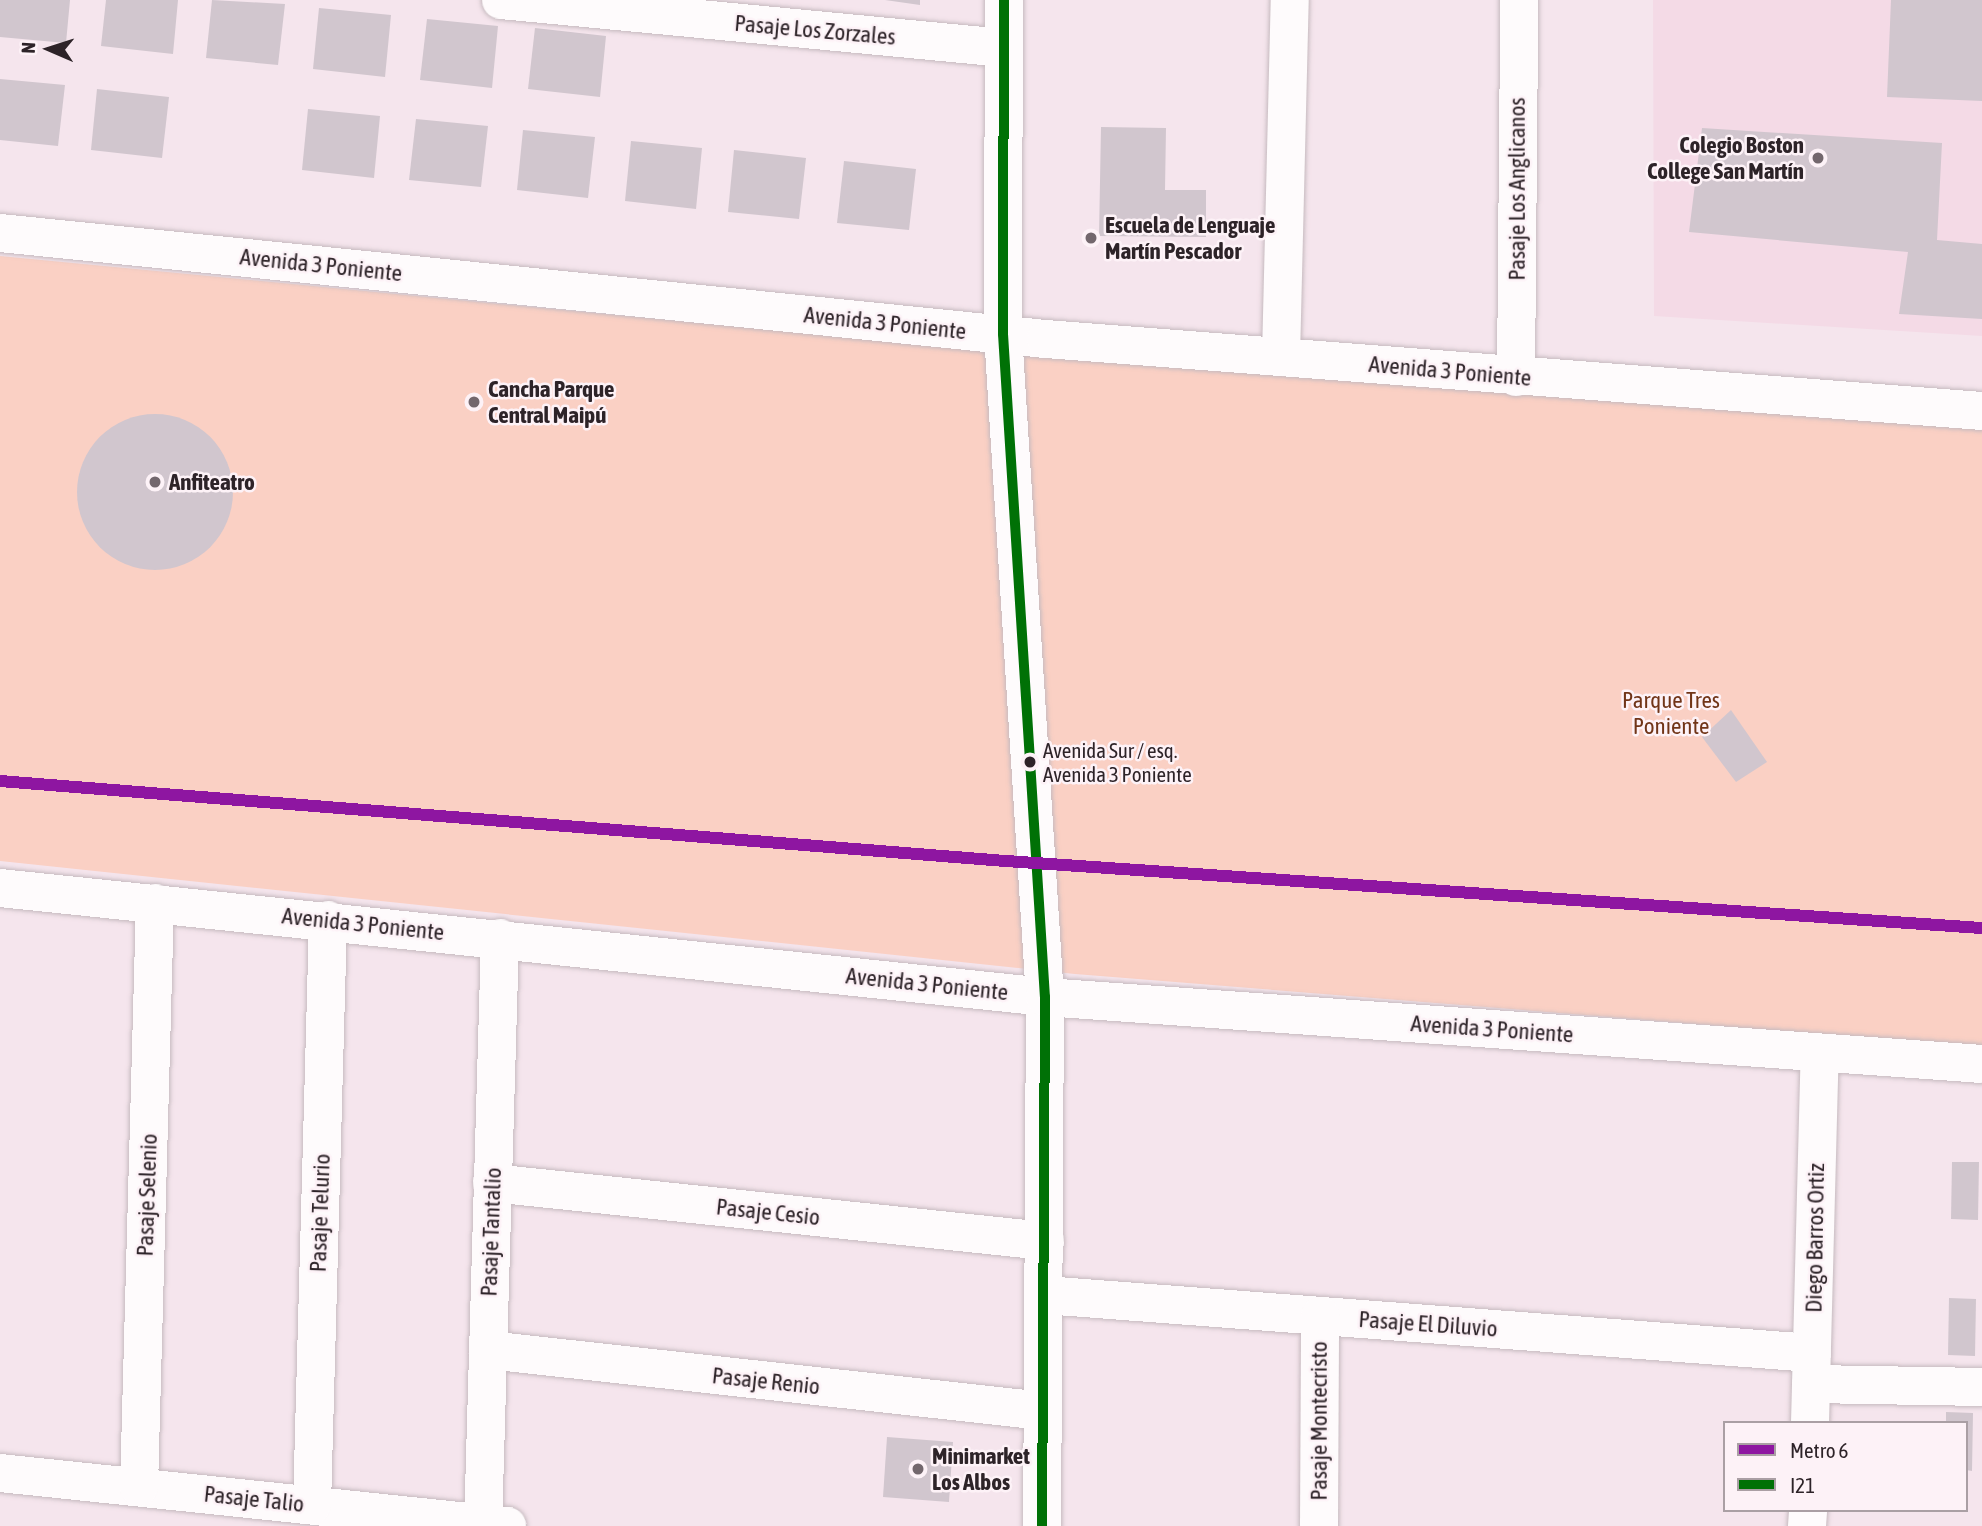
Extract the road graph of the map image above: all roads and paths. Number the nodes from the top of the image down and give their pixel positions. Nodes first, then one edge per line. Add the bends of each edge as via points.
1 (501, 0) edge
2 (1004, 0) edge
3 (1290, 0) edge
4 (1519, 0) edge
5 (1004, 48) junction
6 (0, 233) edge
7 (1003, 334) junction
8 (1282, 357) junction
9 (1516, 377) junction
10 (1982, 411) edge
11 (0, 887) edge
12 (155, 903) junction
13 (328, 920) junction
14 (500, 938) junction
15 (1045, 997) junction
16 (1820, 1053) junction
17 (1982, 1064) edge
18 (492, 1183) junction
19 (1045, 1241) junction
20 (1044, 1295) junction
21 (1320, 1316) junction
22 (488, 1350) junction
23 (1811, 1368) junction
24 (1982, 1387) edge
25 (1044, 1411) junction
26 (1810, 1421) edge
27 (0, 1472) edge
28 (139, 1487) junction
29 (312, 1505) junction
30 (492, 1525) edge
31 (1042, 1526) edge
32 (1319, 1526) edge

1 - 5 street, Pasaje Los Zorzales
2 - 5 street
3 - 8 street
4 - 9 street, Pasaje Los Anglicanos
5 - 7 street
6 - 7 street, Avenida 3 Poniente
7 - 8 street, Avenida 3 Poniente
7 - 15 street
8 - 9 street, Avenida 3 Poniente
9 - 10 street, Avenida 3 Poniente
11 - 12 street, Avenida 3 Poniente
12 - 13 street, Avenida 3 Poniente
12 - 28 street, Pasaje Selenio
13 - 14 street, Avenida 3 Poniente
13 - 29 street, Pasaje Telurio
14 - 15 street, Avenida 3 Poniente
14 - 18 street, Pasaje Tantalio
15 - 16 street, Avenida 3 Poniente
15 - 19 street
16 - 17 street, Avenida 3 Poniente
16 - 23 street, Diego Barros Ortiz
18 - 19 street, Pasaje Cesio
18 - 22 street, Pasaje Tantalio
19 - 20 street
20 - 21 street, Pasaje El Diluvio
20 - 25 street
21 - 23 street, Pasaje El Diluvio
21 - 32 street, Pasaje Montecristo
22 - 25 street, Pasaje Renio
22 - 30 street, Pasaje Tantalio
23 - 24 street, Pasaje El Diluvio
23 - 26 street, Diego Barros Ortiz
25 - 31 street
27 - 28 street, Pasaje Talio
28 - 29 street, Pasaje Talio
29 - 30 street, Pasaje Talio

